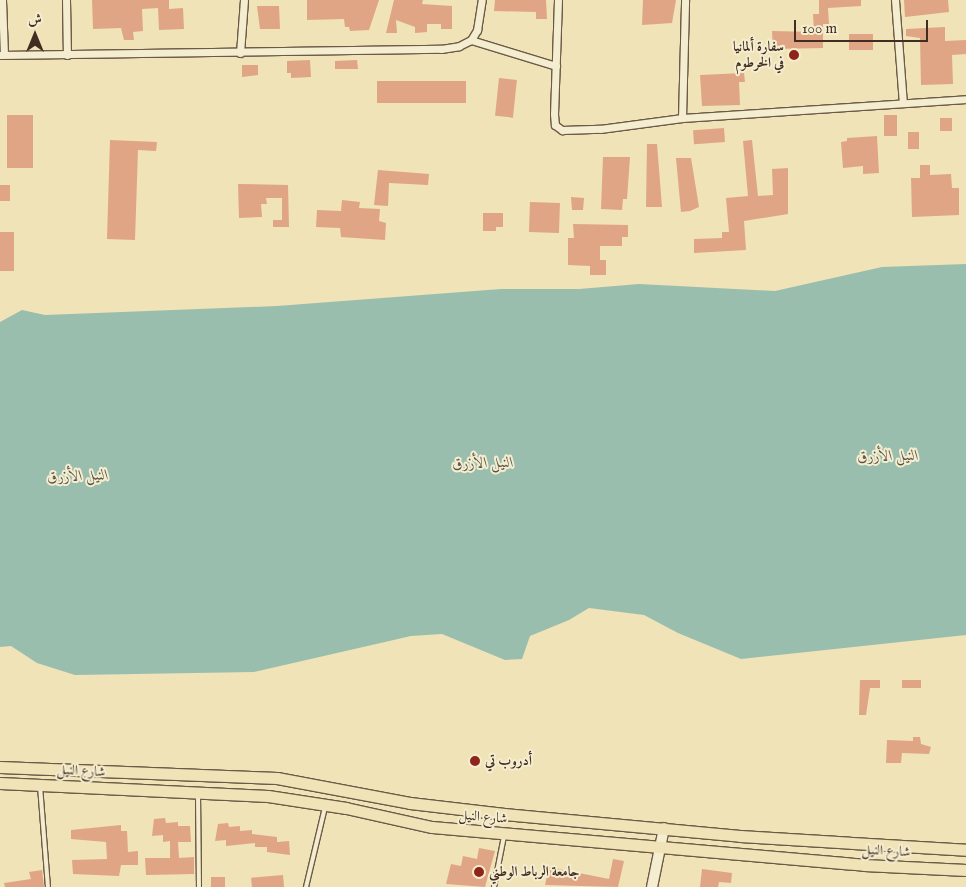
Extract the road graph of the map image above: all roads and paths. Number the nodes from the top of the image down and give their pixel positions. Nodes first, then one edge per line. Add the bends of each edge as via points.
1 (2, 0) edge
2 (66, 0) edge
3 (244, 0) edge
4 (474, 0) edge
5 (558, 0) edge
6 (685, 0) edge
7 (895, 0) edge
8 (482, 2) edge
9 (472, 40) junction
10 (240, 53) junction
11 (2, 55) edge
12 (67, 55) junction
13 (556, 66) junction
14 (966, 99) edge
15 (902, 103) junction
16 (682, 118) junction
17 (0, 768) edge
18 (0, 784) edge
19 (40, 784) junction
20 (198, 791) junction
21 (325, 804) junction
22 (664, 828) junction
23 (505, 834) junction
24 (661, 847) junction
25 (966, 850) edge
26 (966, 870) edge
27 (48, 887) edge
28 (199, 887) edge
29 (306, 887) edge
30 (494, 887) edge
31 (652, 887) edge

1 - 11 street
2 - 12 street
3 - 10 street
4 - 8 street
5 - 13 street
6 - 16 street
7 - 15 street
8 - 9 street
9 - 10 street via 441,49
9 - 13 street
10 - 12 street
11 - 12 street
13 - 16 street via 555,125 562,130 600,129
14 - 15 street
15 - 16 street
17 - 22 main road, شارع النيل via 277,778 410,804
18 - 19 main road, شارع النيل
19 - 20 main road, شارع النيل
19 - 27 lane
20 - 21 main road, شارع النيل
20 - 28 lane
21 - 23 main road, شارع النيل via 432,828
21 - 29 lane
22 - 24 street
22 - 25 main road, شارع النيل
23 - 24 main road, شارع النيل
23 - 30 lane
24 - 26 main road, شارع النيل
24 - 31 street

